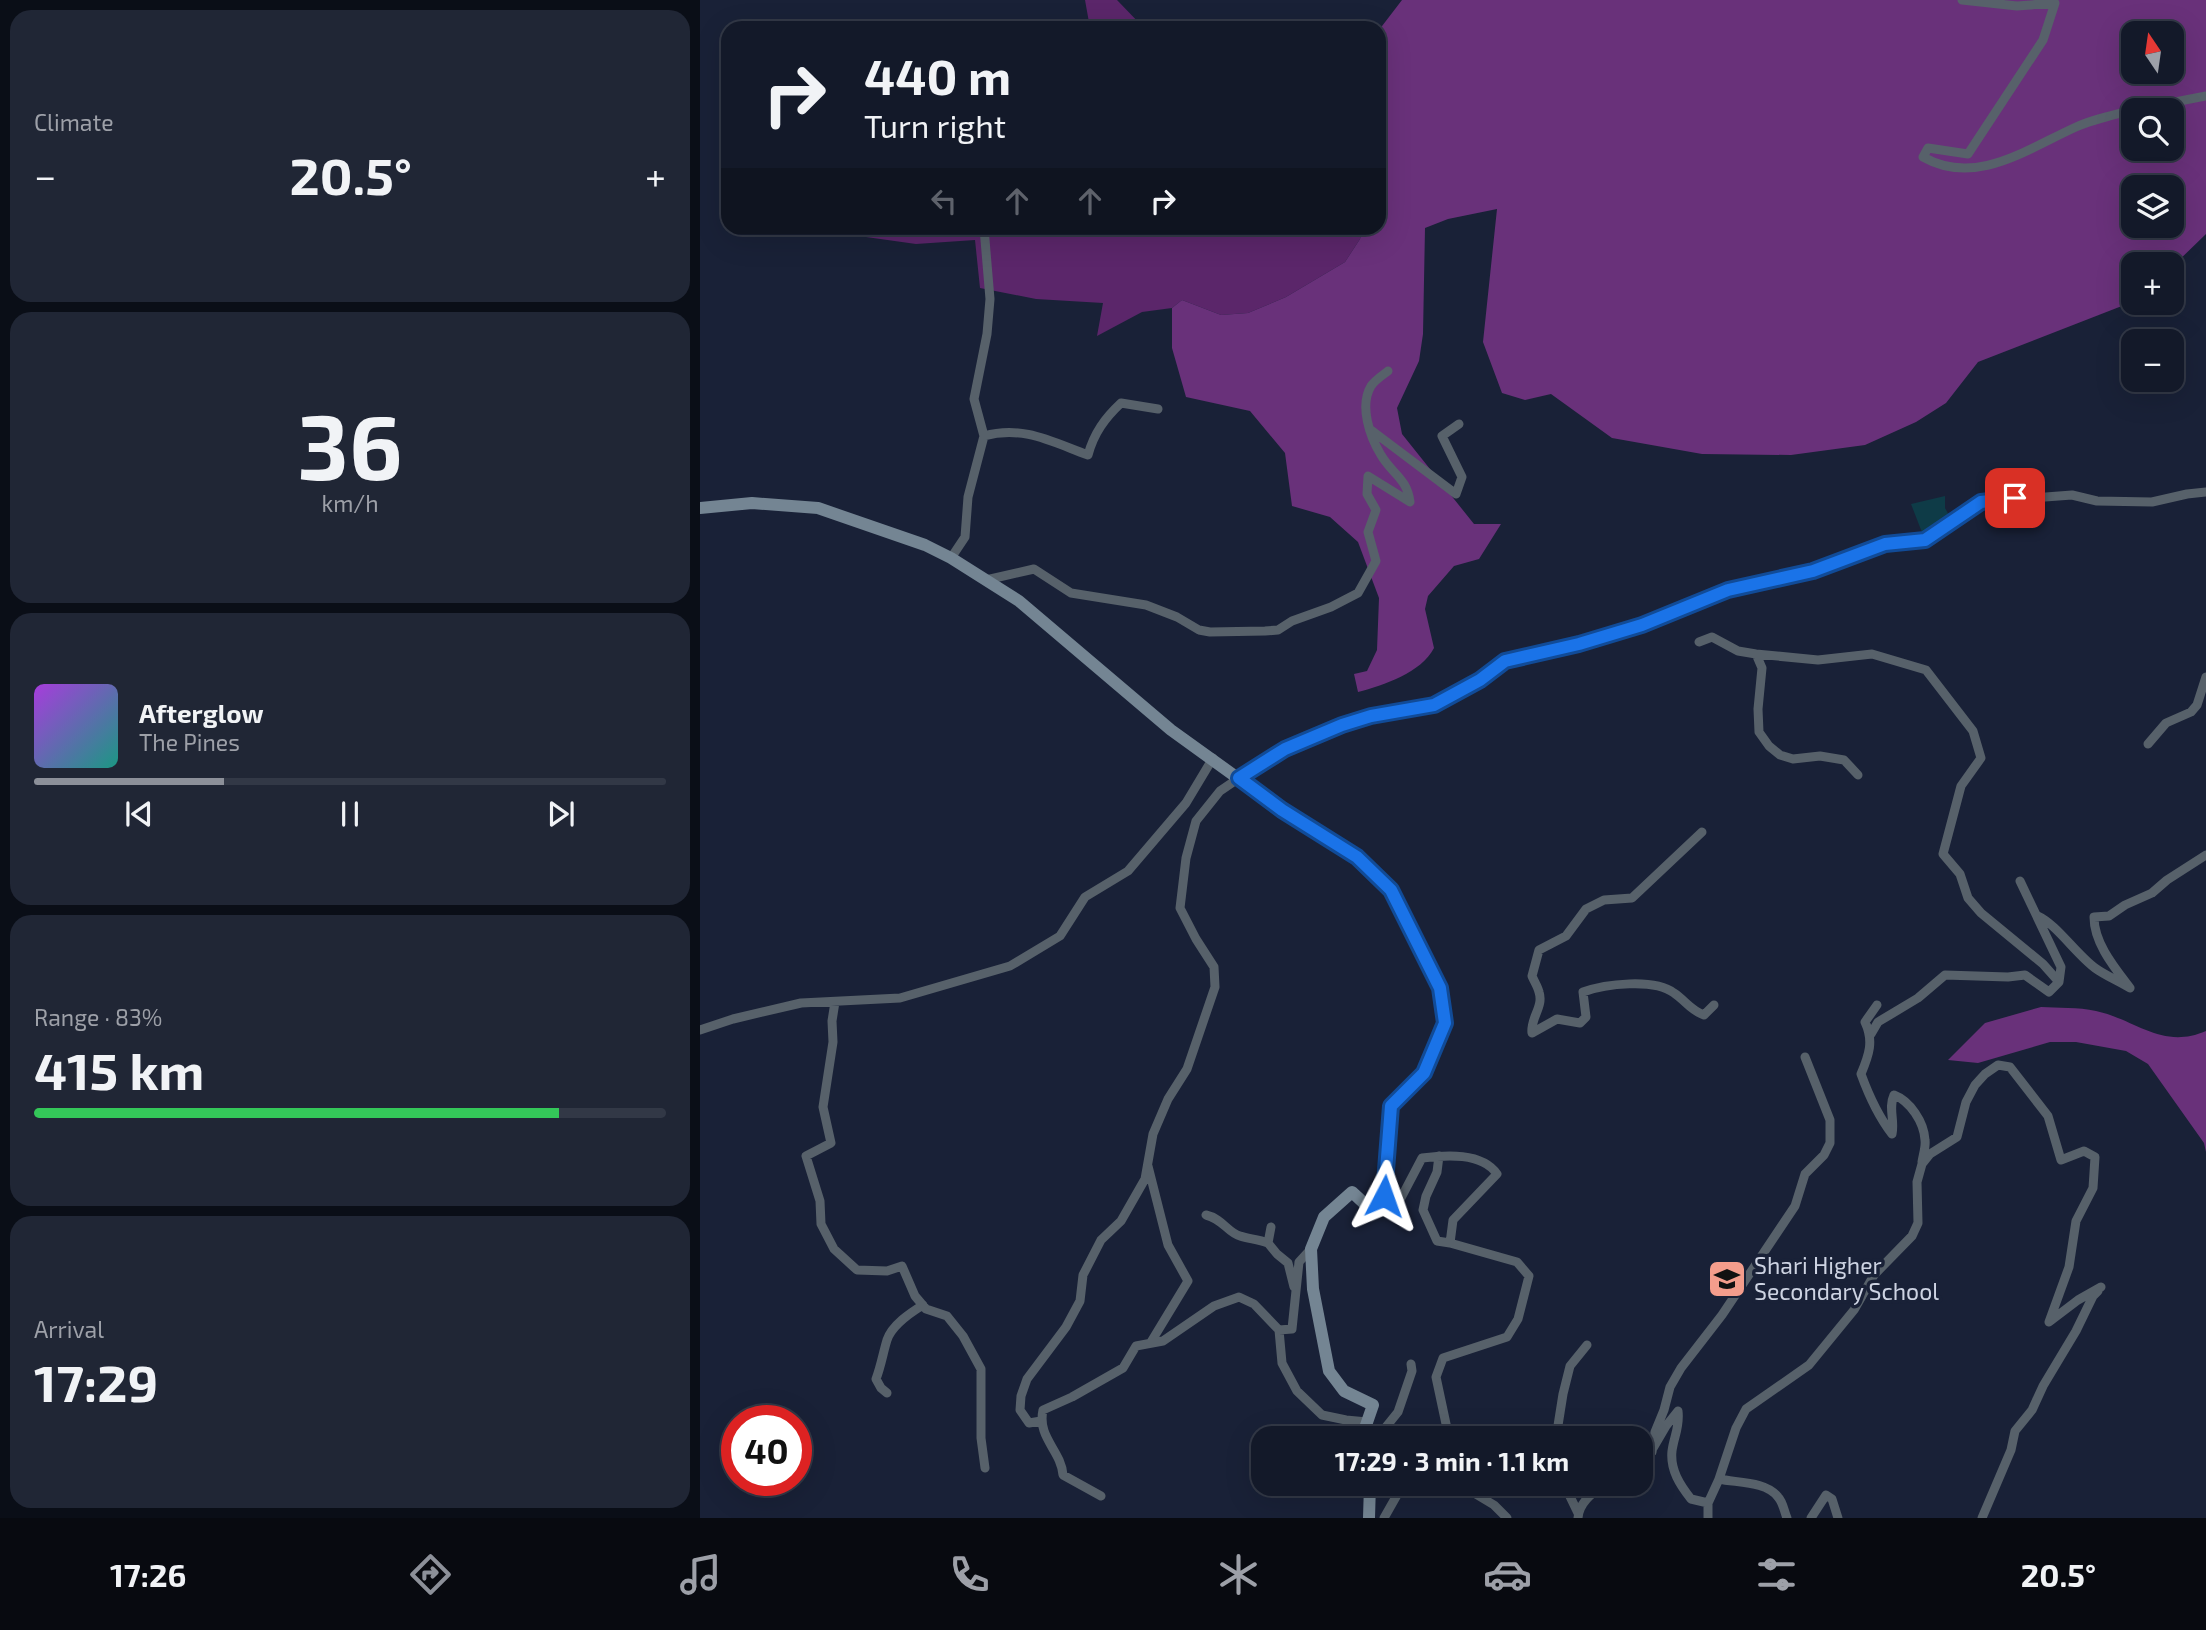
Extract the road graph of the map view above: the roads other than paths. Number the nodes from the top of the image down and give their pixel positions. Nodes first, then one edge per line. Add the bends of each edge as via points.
1 (1962, 0) edge
2 (2206, 96) edge
3 (2184, 100) edge
4 (2121, 114) edge
5 (985, 235) edge
6 (1388, 371) dead end
7 (1158, 409) dead end
8 (1459, 424) dead end
9 (1369, 429) junction
10 (984, 436) junction
11 (2206, 492) edge
12 (700, 508) edge
13 (951, 558) junction
14 (986, 580) junction
15 (1699, 642) dead end
16 (1756, 654) junction
17 (2206, 677) edge
18 (2148, 744) dead end
19 (1213, 758) junction
20 (1858, 775) dead end
21 (1239, 778) junction
22 (1703, 832) dead end
23 (2206, 855) edge
24 (2020, 881) dead end
25 (2038, 916) junction
26 (2059, 982) junction
27 (835, 1002) junction
28 (1714, 1005) dead end
29 (1877, 1005) dead end
30 (700, 1030) edge
31 (1871, 1034) junction
32 (1805, 1057) dead end
33 (1439, 1156) junction
34 (1147, 1164) junction
35 (1922, 1164) junction
36 (1384, 1196) junction
37 (1206, 1215) dead end
38 (1271, 1227) dead end
39 (1268, 1242) junction
40 (1450, 1243) junction
41 (1311, 1249) junction
42 (1296, 1303) junction
43 (923, 1305) junction
44 (1279, 1330) junction
45 (1151, 1342) junction
46 (1587, 1345) dead end
47 (1411, 1364) dead end
48 (887, 1393) dead end
49 (1041, 1421) junction
50 (1367, 1422) junction
51 (1366, 1426) edge
52 (1387, 1426) edge
53 (1446, 1426) edge
54 (1558, 1426) edge
55 (1653, 1446) edge
56 (1653, 1450) edge
57 (985, 1468) dead end
58 (1719, 1479) junction
59 (1101, 1496) dead end
60 (1370, 1496) edge
61 (1396, 1496) edge
62 (1479, 1496) edge
63 (1569, 1496) edge
64 (1589, 1496) edge
65 (1708, 1503) junction
66 (1578, 1515) edge
67 (1369, 1518) edge
68 (1384, 1518) edge
69 (1507, 1518) edge
70 (1708, 1518) edge
71 (1787, 1518) edge
72 (1811, 1518) edge
73 (1838, 1518) edge
74 (1982, 1518) edge

1 - 4 street via 2017,6 2055,3 2043,40 1968,154 1928,148 1923,157 1952,169 1980,169 2079,126
2 - 3 street
5 - 10 street via 990,299 974,399
6 - 9 street via 1371,386 1365,402
7 - 10 street via 1121,403 1105,418 1088,454 1038,434
8 - 9 street via 1442,436 1462,477 1456,494
9 - 14 street via 1381,456 1408,487 1410,502 1368,475 1367,494 1376,510 1368,532 1376,561 1368,576 1358,593 1278,630 1199,630 1146,606 1071,593 1034,569
10 - 13 street via 968,497 965,537
11 - 21 street via 2152,502 2097,501 2072,495 1981,502 1925,540 1885,544 1813,571 1728,590 1642,625 1505,661 1434,705 1342,725 1285,749
12 - 13 street via 752,503 818,508
13 - 14 street
14 - 19 street via 1019,601 1171,730
15 - 16 street via 1712,637 1738,651
16 - 20 street via 1762,668 1759,732 1769,746 1793,759 1820,756 1844,760
16 - 26 street via 1818,660 1872,654 1926,670 1973,731 1981,758 1961,786 1943,854 1981,913
17 - 18 street via 2191,712 2166,723
19 - 21 street
19 - 27 street via 1185,803 1128,871 1085,897 1060,936 1010,967 900,998
21 - 34 street via 1220,791 1196,821 1186,858 1180,908 1214,967 1215,987 1187,1069 1153,1134
21 - 36 street via 1357,857 1391,890 1440,988 1445,1023 1424,1073 1391,1106
22 - 28 street via 1632,898 1604,901 1586,909 1566,936 1539,950 1532,976 1541,994 1540,1006 1532,1033 1557,1019 1580,1023 1586,1017 1583,992 1600,986 1662,986 1704,1015
23 - 25 street via 2152,893 2109,916 2094,917 2094,932 2130,988 2095,968
24 - 25 street
25 - 26 street via 2061,967
26 - 31 street via 2049,992 2025,975 1945,975 1878,1022
27 - 30 street via 801,1003
27 - 43 street via 823,1107 831,1143 806,1156 820,1201 821,1224 834,1249 857,1270 887,1271 902,1266
29 - 31 street via 1866,1022
31 - 35 street via 1870,1053 1861,1074 1869,1096 1892,1134 1894,1095 1904,1098 1914,1110 1925,1139
32 - 55 street via 1830,1120 1830,1143 1805,1174 1795,1206 1681,1368 1670,1387
33 - 36 street via 1422,1158 1401,1198
33 - 40 street via 1423,1210 1437,1241
33 - 40 street via 1469,1157 1497,1174 1453,1220
34 - 45 street via 1168,1245 1188,1282
34 - 49 street via 1145,1179 1121,1221 1101,1240 1083,1275 1080,1301 1066,1327 1027,1378 1020,1410 1029,1423
35 - 58 street via 1917,1182 1919,1223 1912,1236 1874,1275 1854,1310 1810,1365 1746,1409
35 - 74 street via 1957,1137 1975,1085 1998,1065 2010,1067 2048,1116 2061,1160 2084,1151 2095,1157 2093,1188 2076,1222 2069,1267 2049,1322 2101,1287 2032,1410 2015,1431
36 - 41 street via 1366,1205 1352,1192 1324,1217
37 - 39 street via 1217,1217 1238,1236
38 - 39 street
39 - 42 street via 1288,1263
40 - 53 street via 1517,1262 1529,1276 1518,1319 1507,1337 1443,1358 1436,1377
41 - 42 street via 1299,1262
41 - 50 street via 1313,1289 1329,1371 1344,1391 1373,1405
42 - 44 street via 1293,1329
43 - 48 street via 907,1315 888,1338 876,1379
43 - 57 street via 947,1316 964,1336 981,1370
44 - 45 street via 1254,1304 1240,1297 1214,1306 1163,1341
44 - 50 street via 1282,1363 1297,1391 1322,1415
45 - 49 street via 1136,1346 1123,1368 1109,1377 1043,1410
46 - 54 street via 1570,1366
47 - 52 street via 1398,1412
49 - 59 street via 1063,1475
50 - 51 street
56 - 65 street via 1678,1411 1680,1425 1672,1452 1677,1480 1691,1499
58 - 65 street
58 - 71 street via 1773,1492
60 - 67 street
61 - 68 street
62 - 69 street
63 - 66 street
64 - 66 street
65 - 70 street
72 - 73 street via 1826,1494

